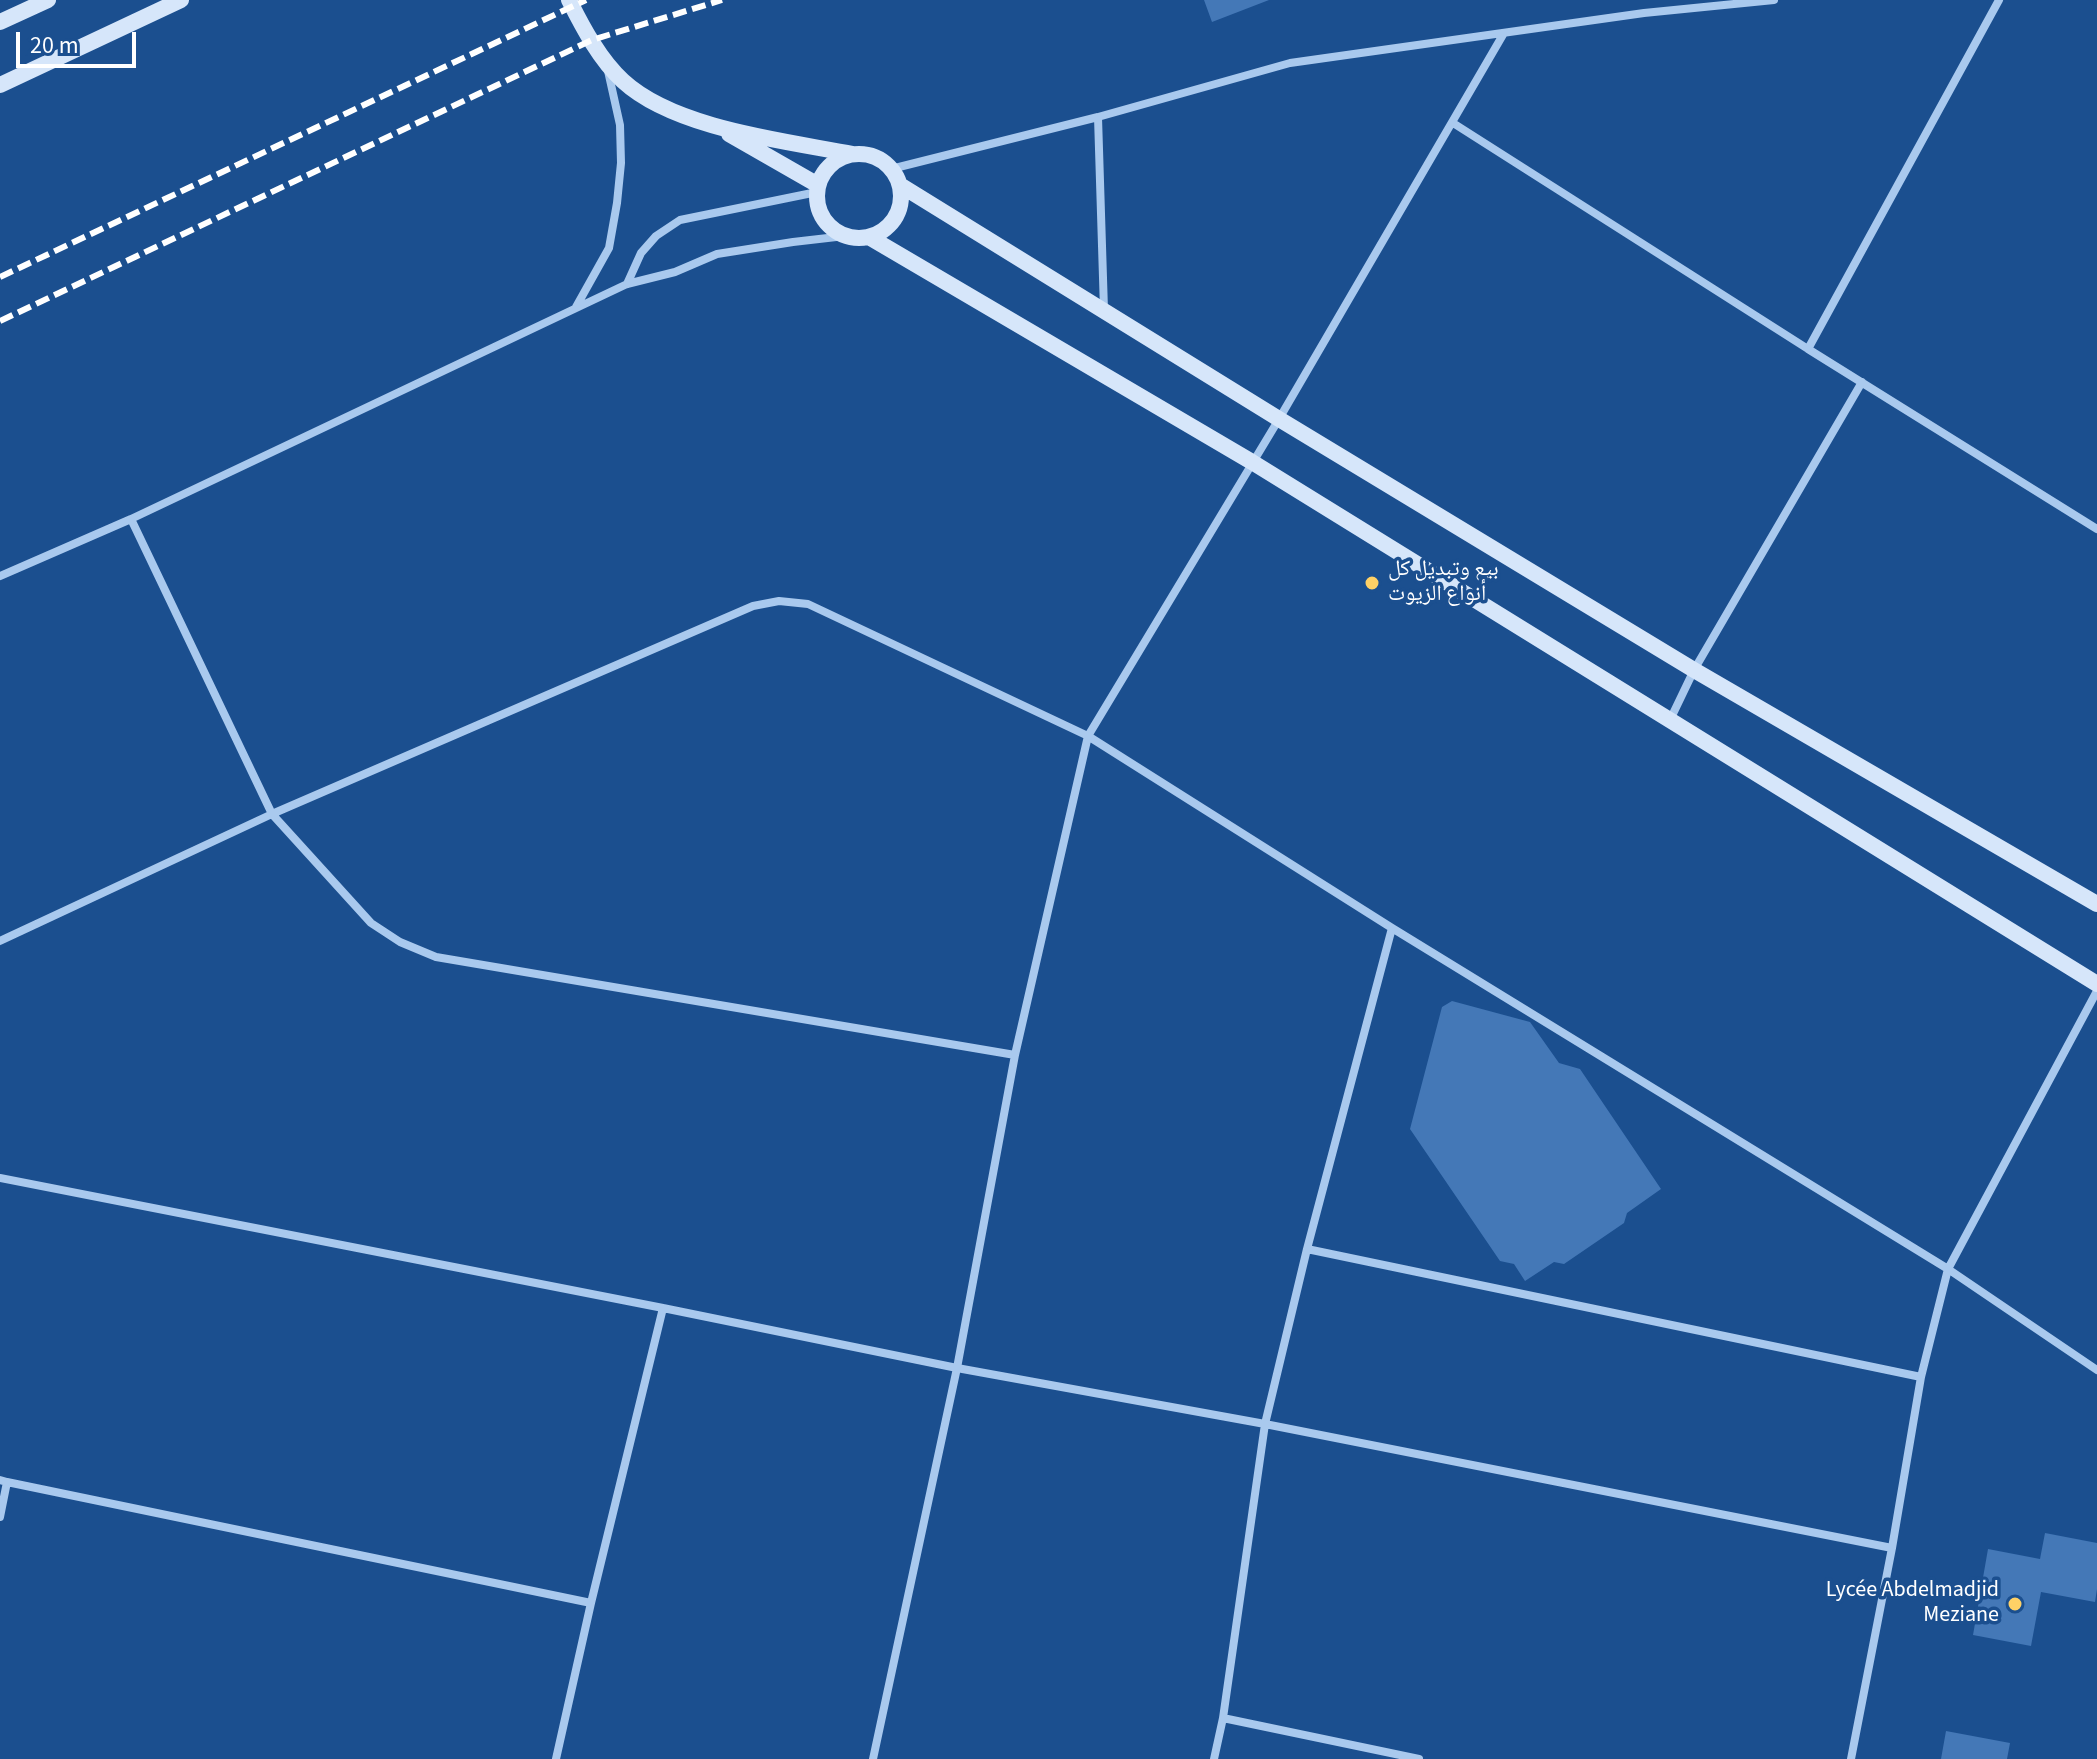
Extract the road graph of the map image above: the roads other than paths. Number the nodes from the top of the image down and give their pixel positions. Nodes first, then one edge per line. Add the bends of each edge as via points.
1 (48, 0) edge
2 (181, 0) edge
3 (569, 0) edge
4 (1774, 0) edge
5 (1999, 0) edge
6 (0, 22) edge
7 (1504, 33) junction
8 (607, 63) junction
9 (0, 85) edge
10 (1098, 117) junction
11 (1453, 123) junction
12 (717, 127) junction
13 (853, 154) junction
14 (891, 169) junction
15 (900, 185) junction
16 (818, 188) junction
17 (845, 236) junction
18 (869, 237) junction
19 (627, 284) junction
20 (575, 309) junction
21 (1105, 311) junction
22 (1808, 349) junction
23 (1862, 382) junction
24 (1279, 419) junction
25 (1252, 462) junction
26 (131, 519) junction
27 (2097, 529) edge
28 (0, 576) edge
29 (1694, 670) junction
30 (1670, 720) junction
31 (1088, 736) junction
32 (272, 814) junction
33 (2097, 904) edge
34 (1392, 928) junction
35 (0, 941) edge
36 (2097, 984) edge
37 (2097, 991) edge
38 (1015, 1055) junction
39 (0, 1178) edge
40 (1307, 1249) junction
41 (1948, 1269) junction
42 (663, 1308) junction
43 (957, 1368) junction
44 (2097, 1370) edge
45 (1921, 1377) junction
46 (1265, 1424) junction
47 (4, 1481) edge
48 (0, 1517) edge
49 (1892, 1548) junction
50 (591, 1603) junction
51 (1223, 1718) junction
52 (556, 1759) edge
53 (873, 1759) edge
54 (1214, 1759) edge
55 (1419, 1759) edge
56 (1851, 1759) edge

1 - 6 street
2 - 9 street
3 - 8 street
4 - 7 street
5 - 22 street
7 - 10 street via 1290,63
7 - 11 street
8 - 12 street via 653,101
8 - 20 street via 620,125 617,203 609,248
10 - 14 street
10 - 21 street
11 - 22 street
11 - 24 street
12 - 13 street
12 - 16 street
13 - 14 street via 869,155
13 - 16 street via 832,163
14 - 15 street
15 - 18 street via 899,211 892,223
15 - 21 street
16 - 17 street via 825,221
16 - 19 street via 680,220 641,253
17 - 18 street
17 - 19 street via 717,254
18 - 25 street
19 - 20 street
20 - 26 street
21 - 24 street
22 - 23 street
23 - 27 street
23 - 29 street
24 - 25 street
24 - 29 street
25 - 30 street
25 - 31 street
26 - 28 street
26 - 32 street
29 - 30 street
29 - 33 street
30 - 36 street
31 - 32 street via 808,604 779,601 753,606
31 - 34 street
31 - 38 street
32 - 35 street
32 - 38 street via 371,923 436,957
34 - 40 street
34 - 41 street
37 - 41 street
38 - 43 street
39 - 42 street
40 - 45 street
40 - 46 street
41 - 44 street
41 - 45 street
42 - 43 street
42 - 50 street
43 - 46 street
43 - 53 street
45 - 49 street
46 - 49 street
46 - 51 street
47 - 48 street
47 - 50 street
49 - 56 street
50 - 52 street
51 - 54 street
51 - 55 street

